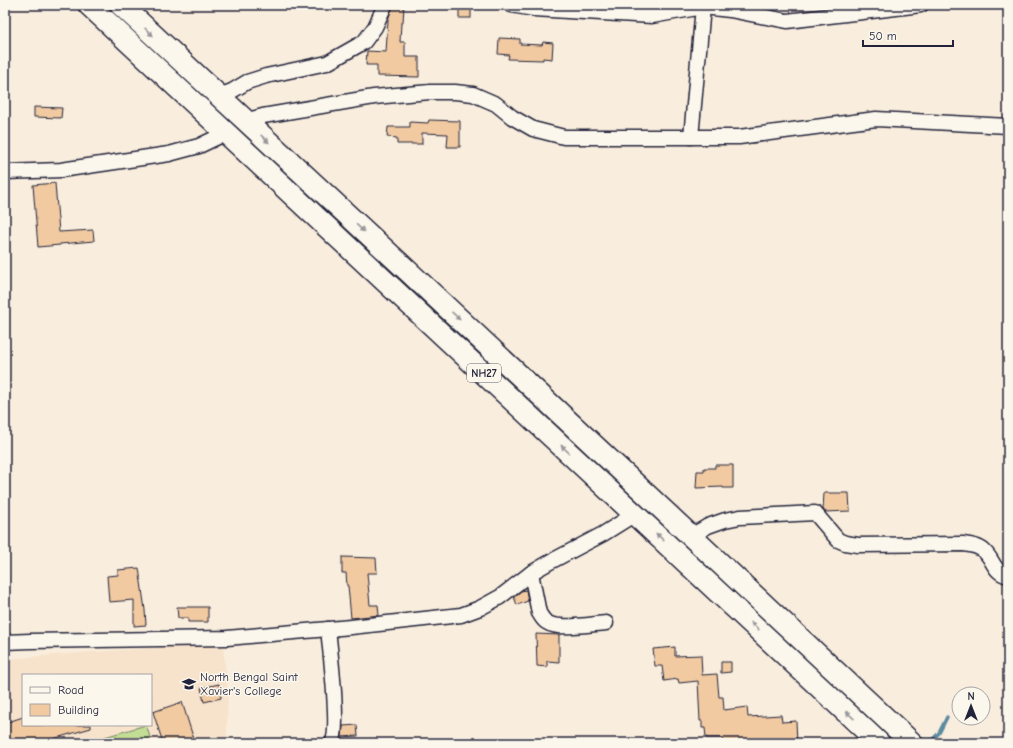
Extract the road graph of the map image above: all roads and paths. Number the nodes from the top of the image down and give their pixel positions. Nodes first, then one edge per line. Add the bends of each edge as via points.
1 (89, 5) edge
2 (121, 5) edge
3 (385, 5) edge
4 (511, 5) edge
5 (921, 5) edge
6 (703, 7) junction
7 (219, 96) junction
8 (245, 122) junction
9 (1008, 126) edge
10 (226, 132) junction
11 (691, 137) junction
12 (5, 172) edge
13 (635, 514) junction
14 (691, 536) junction
15 (531, 573) junction
16 (1008, 576) edge
17 (606, 623) dead end
18 (328, 629) junction
19 (5, 642) edge
20 (879, 742) edge
21 (332, 743) edge
22 (912, 743) edge

1 - 10 highway, NH27
2 -> 7 highway, NH27
3 - 7 street via 375,27 364,42 327,63 266,76
4 - 6 street via 652,16
5 - 6 street via 787,21
6 - 11 street
7 - 8 highway, NH27
8 - 11 street via 263,116 374,98 455,92 473,94 496,104 533,129 564,137
8 -> 14 highway, NH27
9 - 11 street via 876,119 739,136
10 - 12 street via 199,146 169,154 61,170
13 -> 10 highway, NH27
13 - 15 street
20 -> 13 highway, NH27
14 - 16 street via 708,526 732,518 815,514 838,540 845,543 963,544 984,550 997,570
14 - 22 highway, NH27
15 - 17 street via 542,619 548,623 572,626
15 - 18 street via 500,597 461,615
18 - 19 street via 227,638
18 - 21 street via 335,708 335,732

